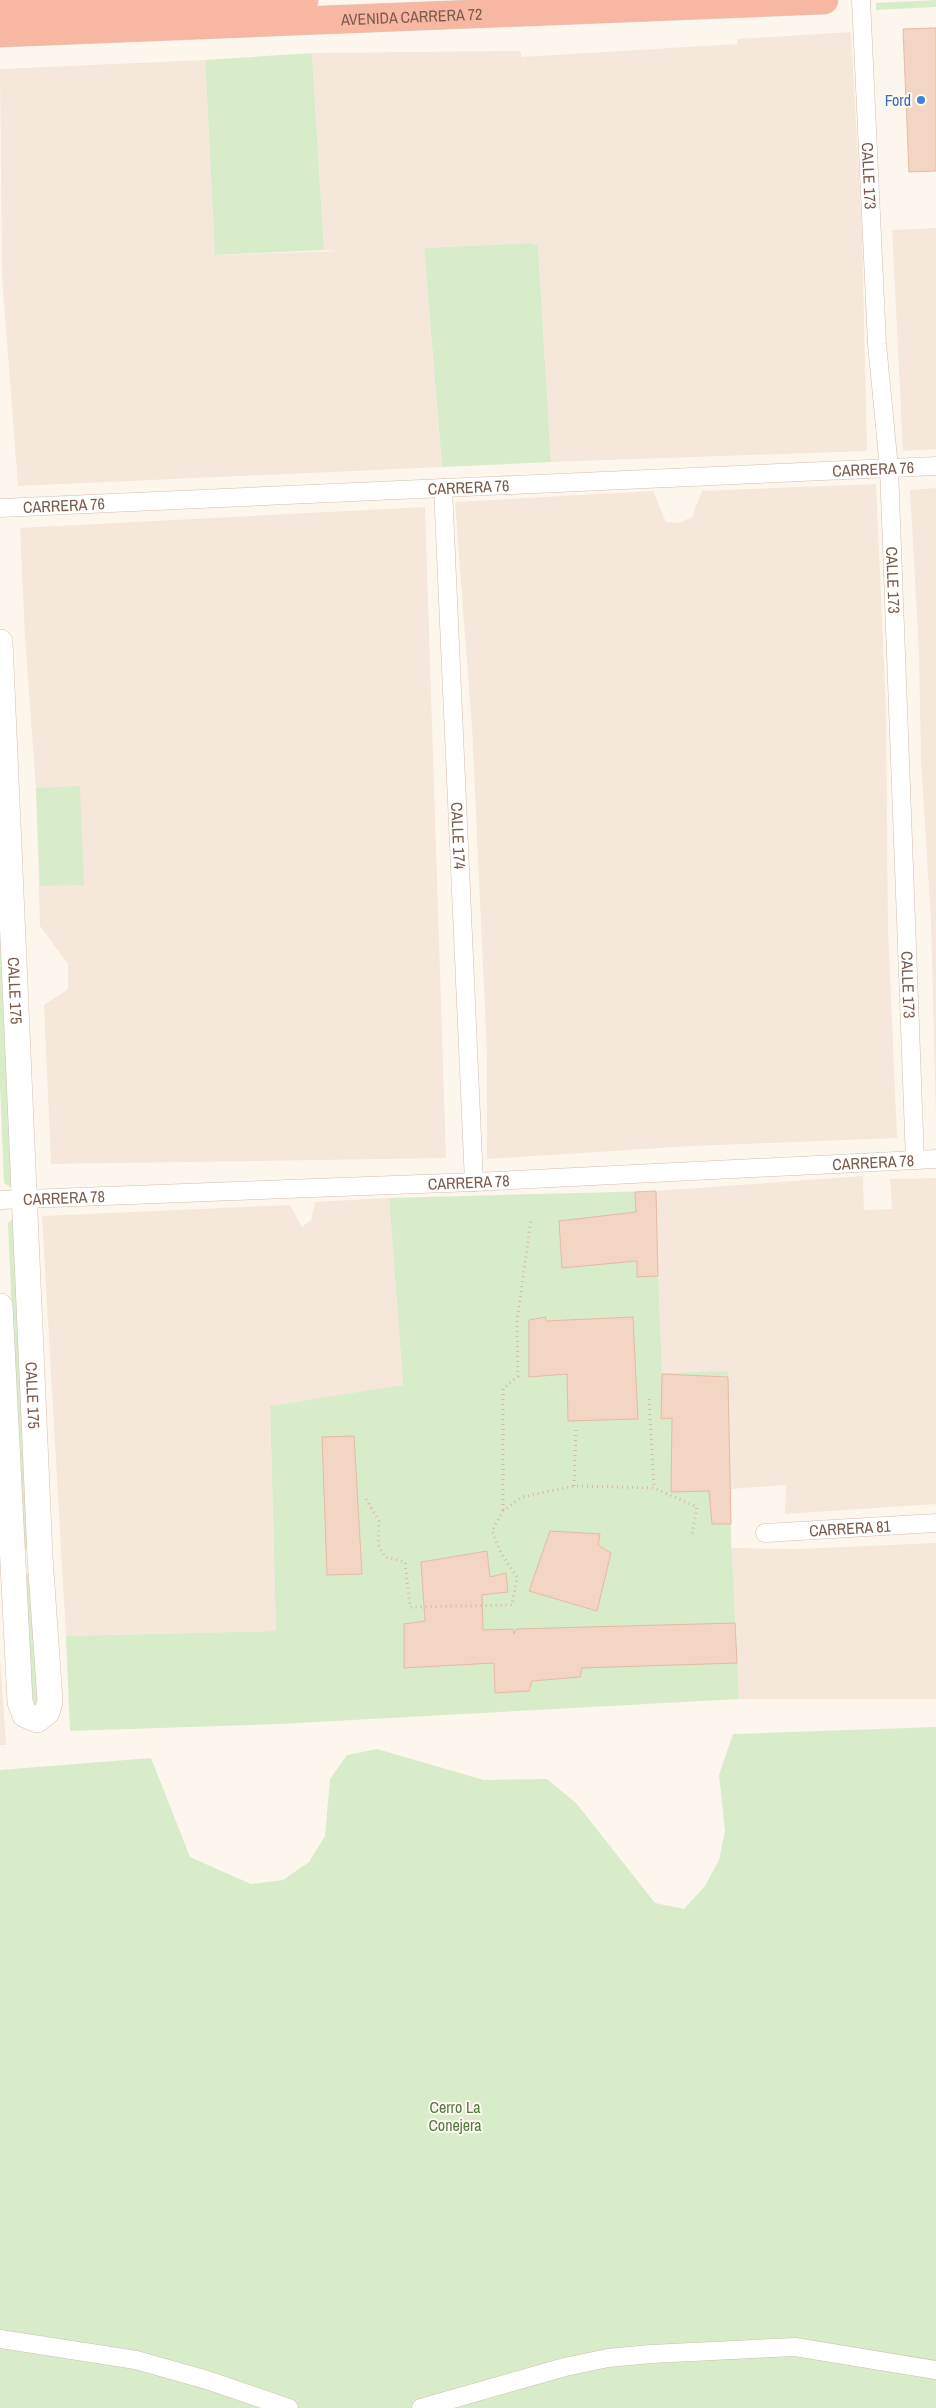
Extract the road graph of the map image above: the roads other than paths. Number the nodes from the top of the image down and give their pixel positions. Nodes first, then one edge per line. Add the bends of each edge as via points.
1 (304, 0) edge
2 (824, 0) edge
3 (861, 0) edge
4 (0, 13) edge
5 (0, 33) edge
6 (936, 466) edge
7 (890, 468) junction
8 (443, 488) junction
9 (0, 508) edge
10 (0, 642) edge
11 (936, 1159) edge
12 (915, 1160) junction
13 (474, 1182) junction
14 (12, 1199) edge
15 (0, 1306) edge
16 (936, 1524) edge
17 (765, 1533) dead end
18 (40, 1558) junction
19 (6, 1562) edge
20 (0, 2339) edge
21 (936, 2370) edge
22 (289, 2408) edge
23 (421, 2408) edge

1 - 4 highway
2 - 5 highway, AVENIDA CARRERA 72
3 - 7 street, CALLE 173 via 878,344
6 - 7 street, CARRERA 76
7 - 8 street, CARRERA 76
7 - 12 street, CALLE 173
8 - 9 street, CARRERA 76
8 - 13 street, CALLE 174
10 - 14 street, CALLE 175 via 15,938
11 - 12 street, CARRERA 78
12 - 13 street, CARRERA 78
13 - 14 street, CARRERA 78
14 - 18 street, CALLE 175
15 - 19 street, CALLE 175
16 - 17 street, CARRERA 81
18 - 19 street
18 - 19 street, CALLE 175 via 50,1701 46,1712 37,1720 25,1715 20,1702
20 - 22 street via 136,2360
21 - 23 street via 795,2347 651,2354 565,2367

